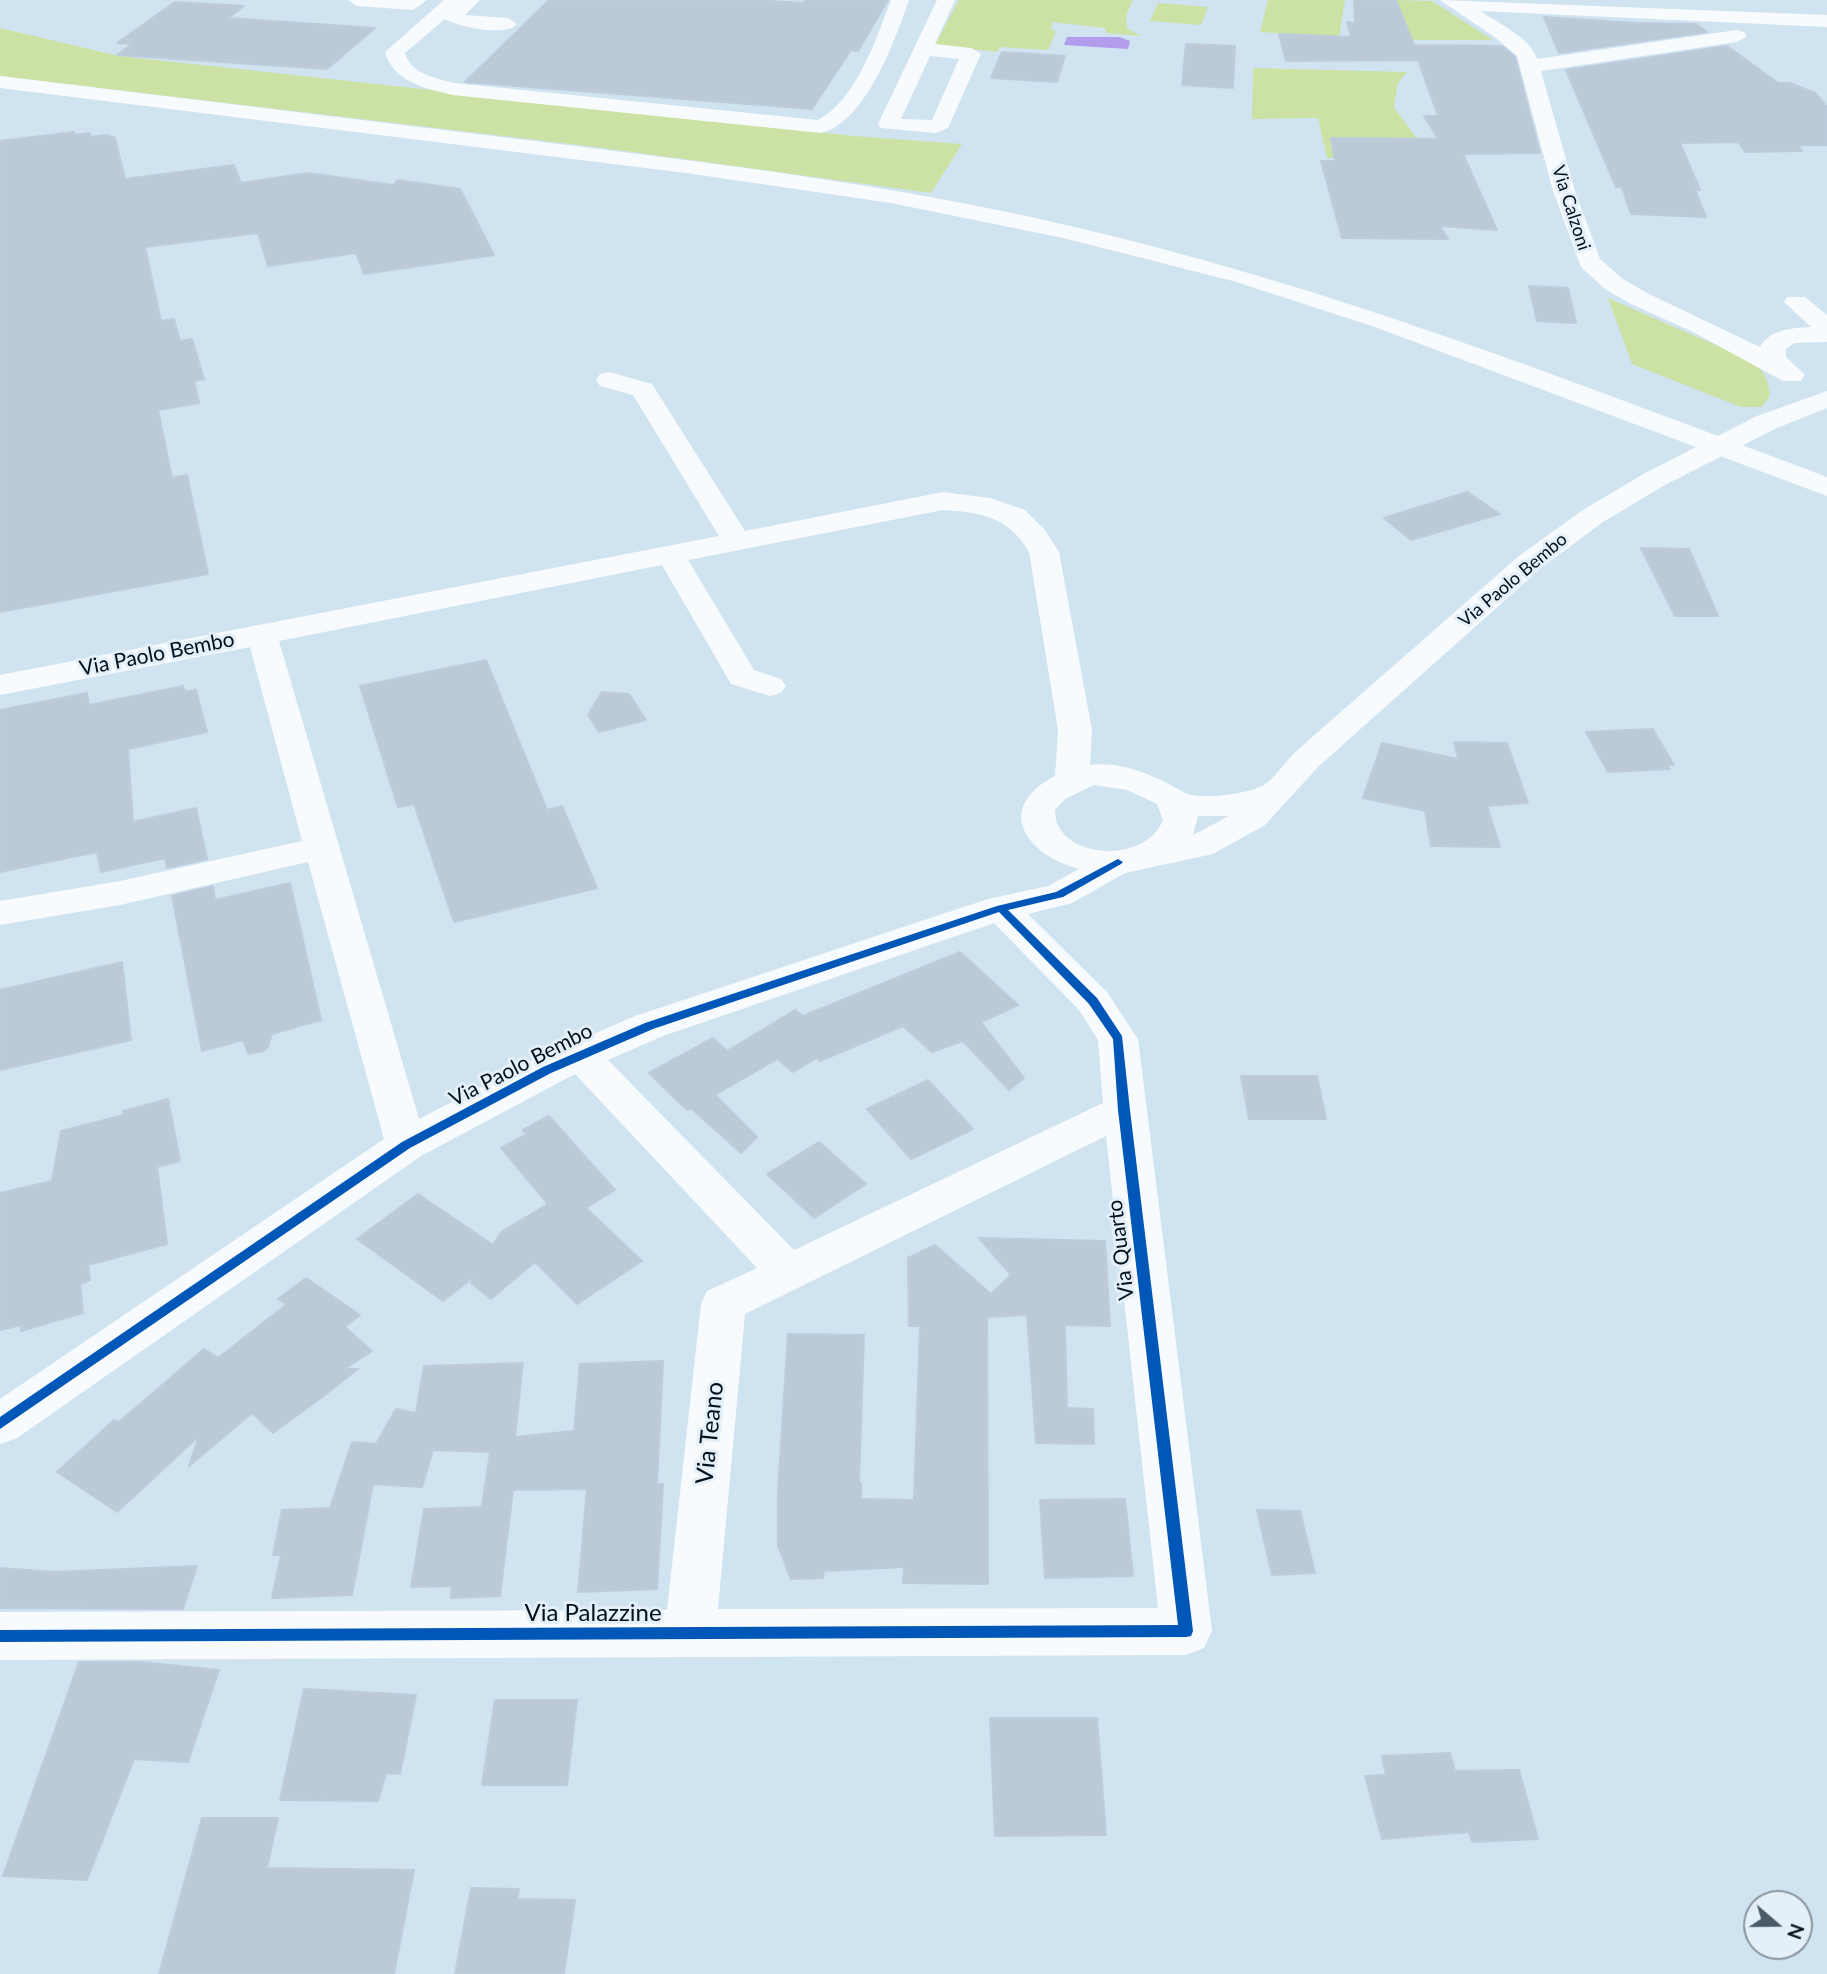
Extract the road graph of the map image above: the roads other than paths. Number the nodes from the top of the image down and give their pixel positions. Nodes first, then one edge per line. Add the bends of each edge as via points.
1 (357, 0) edge
2 (418, 0) edge
3 (455, 0) edge
4 (471, 0) edge
5 (900, 0) edge
6 (946, 0) edge
7 (1458, 2) edge
8 (1535, 5) edge
9 (1629, 10) edge
10 (1827, 22) edge
11 (508, 24) dead end
12 (1624, 34) dead end
13 (923, 49) junction
14 (1532, 66) junction
15 (0, 82) edge
16 (1796, 302) dead end
17 (1702, 327) junction
18 (1827, 331) edge
19 (1779, 341) junction
20 (1786, 372) junction
21 (609, 380) dead end
22 (1827, 387) edge
23 (1827, 399) edge
24 (1776, 418) junction
25 (1673, 430) junction
26 (1827, 487) edge
27 (1827, 505) edge
28 (737, 541) junction
29 (670, 554) junction
30 (262, 635) junction
31 (0, 685) edge
32 (770, 686) dead end
33 (1075, 730) junction
34 (1116, 775) junction
35 (1072, 779) junction
36 (1274, 792) junction
37 (1171, 800) junction
38 (322, 848) junction
39 (1065, 851) junction
40 (1157, 852) junction
41 (1118, 862) junction
42 (1001, 908) junction
43 (0, 913) edge
44 (580, 1055) junction
45 (1124, 1110) junction
46 (405, 1145) junction
47 (788, 1272) junction
48 (4, 1420) edge
49 (1186, 1631) joint
50 (690, 1634) junction
51 (0, 1636) edge

1 - 2 main road via 413,4
3 - 5 main road via 395,52 396,61 408,73 453,89 821,127 833,124 861,85
4 - 11 main road via 452,16 465,22
6 - 13 main road
7 - 8 main road, Via Calzoni
7 - 14 main road, Via Calzoni via 1516,43
8 - 9 main road, Via Calzoni
9 - 10 main road, Via Calzoni
9 - 12 main road
10 - 14 main road, Via Calzoni
13 - 13 main road via 912,74 888,124 941,124 971,54
14 - 17 main road, Via Calzoni via 1553,153 1588,262 1640,299
15 - 25 main road via 686,166 891,196 1051,228 1268,285 1506,365
16 - 18 main road
17 - 19 main road, Via Calzoni
17 - 20 main road, Via Calzoni
18 - 19 main road
19 - 20 main road via 1771,353
20 - 22 main road
20 - 24 main road
21 - 28 main road via 643,390
23 - 24 main road, Via Paolo Bembo
24 - 36 main road, Via Paolo Bembo via 1654,479 1530,562
25 - 26 main road
25 - 27 main road
28 - 29 main road
28 - 33 main road via 943,501 984,504 1018,516 1034,530 1044,552
29 - 30 main road
29 - 32 main road via 742,677
30 - 31 main road, Via Paolo Bembo
30 - 38 main road, Via Paolo Bembo
33 - 34 main road
33 - 35 main road
34 - 35 main road, Via Paolo Bembo
34 - 37 main road, Via Paolo Bembo via 1157,788
35 - 39 main road, Via Paolo Bembo via 1049,793 1038,812 1049,840
36 - 37 main road, Via Paolo Bembo via 1235,807 1201,808
36 - 40 main road, Via Paolo Bembo via 1253,817 1200,845
37 - 40 main road via 1180,823 1177,834
38 - 43 main road via 120,894
38 - 46 main road, Via Paolo Bembo
39 - 41 main road, Via Paolo Bembo via 1081,858
39 - 42 main road, Via Paolo Bembo via 1044,880
40 - 41 main road, Via Paolo Bembo
41 - 42 main road, Via Paolo Bembo via 1059,895
42 - 44 main road, Via Paolo Bembo via 649,1026
42 - 45 main road, Via Quarto via 1093,1001 1118,1040
44 - 46 main road, Via Paolo Bembo
44 - 47 main road
45 - 47 main road, Via Teano
45 - 49 main road, Via Quarto
46 - 48 main road, Via Paolo Bembo
47 - 50 main road, Via Teano via 723,1304
49 - 50 main road, Via Palazzine
50 - 51 main road, Via Palazzine

